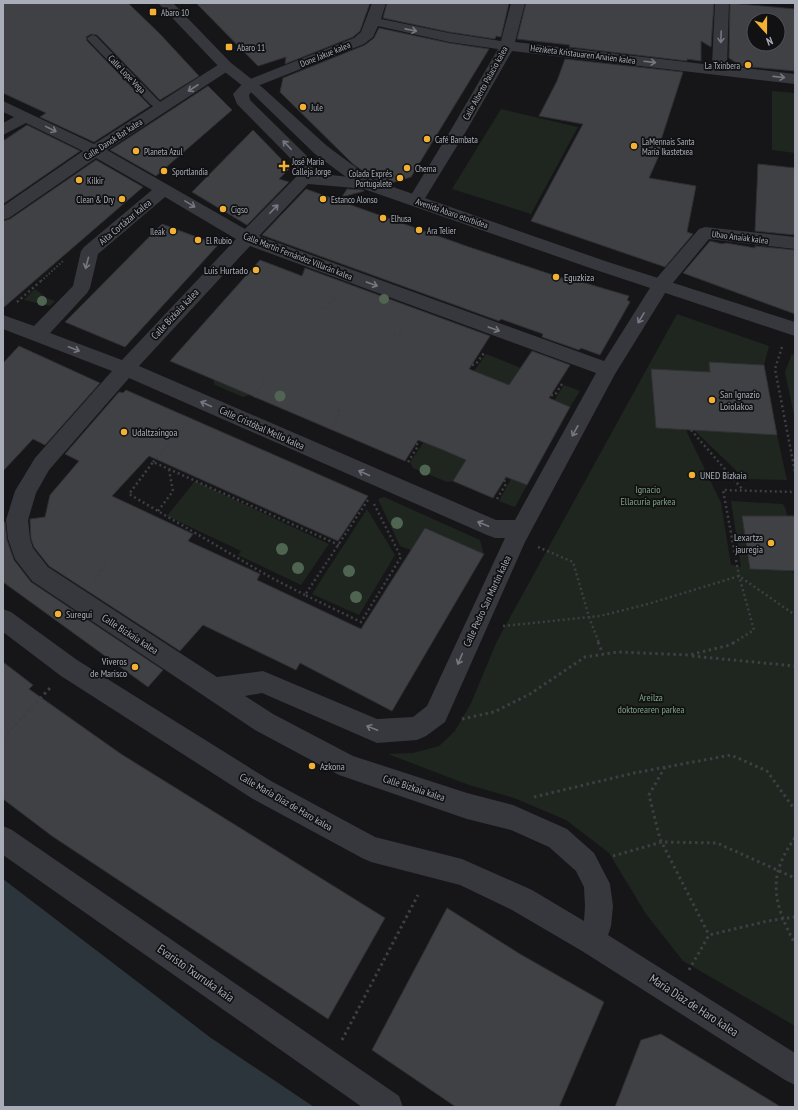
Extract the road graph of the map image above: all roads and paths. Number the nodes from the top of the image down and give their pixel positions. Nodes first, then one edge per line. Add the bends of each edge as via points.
1 (166, 3) edge
2 (379, 3) edge
3 (518, 3) edge
4 (722, 3) edge
5 (373, 21) junction
6 (92, 38) dead end
7 (506, 46) junction
8 (226, 66) junction
9 (719, 70) junction
10 (795, 79) edge
11 (250, 84) junction
12 (3, 106) edge
13 (162, 108) junction
14 (26, 117) junction
15 (3, 130) edge
16 (96, 151) junction
17 (304, 178) junction
18 (367, 184) junction
19 (164, 189) junction
20 (416, 200) junction
21 (3, 214) edge
22 (247, 238) junction
23 (795, 243) edge
24 (44, 277) dead end
25 (661, 285) junction
26 (335, 297) dead end
27 (17, 302) dead end
28 (321, 308) dead end
29 (406, 324) dead end
30 (6, 326) edge
31 (795, 329) edge
32 (394, 334) dead end
33 (38, 335) junction
34 (783, 345) dead end
35 (484, 353) dead end
36 (472, 365) dead end
37 (125, 369) junction
38 (608, 370) junction
39 (262, 380) dead end
40 (562, 384) dead end
41 (551, 395) dead end
42 (254, 397) dead end
43 (338, 410) dead end
44 (190, 418) dead end
45 (330, 429) dead end
46 (691, 430) dead end
47 (416, 442) dead end
48 (153, 462) junction
49 (408, 462) dead end
50 (169, 470) junction
51 (795, 472) edge
52 (504, 480) dead end
53 (743, 490) junction
54 (795, 492) edge
55 (497, 499) dead end
56 (158, 511) junction
57 (521, 529) junction
58 (338, 546) junction
59 (536, 546) dead end
60 (108, 563) dead end
61 (739, 576) junction
62 (90, 586) dead end
63 (305, 596) junction
64 (795, 614) edge
65 (589, 617) junction
66 (3, 619) edge
67 (503, 626) dead end
68 (603, 654) junction
69 (689, 655) junction
70 (795, 666) edge
71 (50, 688) dead end
72 (214, 689) junction
73 (462, 719) dead end
74 (3, 738) edge
75 (664, 767) junction
76 (529, 798) dead end
77 (795, 810) edge
78 (795, 838) edge
79 (3, 839) edge
80 (662, 842) junction
81 (606, 858) dead end
82 (778, 870) junction
83 (795, 878) edge
84 (418, 895) dead end
85 (795, 917) edge
86 (782, 918) junction
87 (709, 935) junction
88 (592, 941) junction
89 (795, 944) edge
90 (688, 971) dead end
91 (328, 1065) junction
92 (795, 1070) edge
93 (388, 1107) edge

1 - 8 street, Avenida Abaro etorbidea
2 - 5 street, Done Jakue kalea
3 - 7 street, Calle Alberto Palacio kalea
4 -> 9 street
5 -> 7 street, Heziketa Kristauaren Anaien kalea
5 - 11 street, Done Jakue kalea via 368,34 359,41
6 - 13 lane, Calle Lope Vega
7 -> 9 street, Heziketa Kristauaren Anaien kalea
7 - 20 street, Calle Alberto Palacio kalea
8 - 11 street, Avenida Abaro etorbidea
8 -> 13 street, Calle Danok Bat kalea
9 -> 10 street, Heziketa Kristauaren Anaien kalea
17 -> 11 street via 305,169 302,161 242,102 241,94
11 - 18 street, Avenida Abaro etorbidea via 321,150
12 - 14 street, Calle Martín Fernández Villarán kalea
13 - 16 street, Calle Danok Bat kalea
14 - 15 street
14 -> 16 street, Calle Martín Fernández Villarán kalea
16 - 19 street, Calle Martín Fernández Villarán kalea
16 - 21 street, Calle Danok Bat kalea
17 - 18 street
22 -> 17 street, Calle Bizkaia kalea
18 - 20 street, Avenida Abaro etorbidea
19 -> 22 street, Calle Martín Fernández Villarán kalea
19 -> 33 street, Aita Cortázar kalea via 90,251 81,288
20 - 25 street, Avenida Abaro etorbidea
22 - 37 street, Calle Bizkaia kalea
22 -> 38 street, Calle Martín Fernández Villarán kalea
23 - 25 street, Ubao Anaiak kalea via 704,233
24 - 27 path
25 - 31 street, Avenida Abaro etorbidea
25 -> 38 street, Calle Pedro San Martín kalea
26 - 28 path via 326,308
29 - 32 path via 400,334
30 - 33 street, Calle Cristóbal Mello kalea
33 -> 37 street, Calle Cristóbal Mello kalea
34 - 51 path via 775,369
35 - 36 path via 476,364
57 -> 37 street, Calle Cristóbal Mello kalea via 495,528
37 - 72 street, Calle Bizkaia kalea via 42,464 26,491 17,520 18,539 23,552 40,574
38 -> 57 street, Calle Pedro San Martín kalea
39 - 42 path via 264,384
40 - 41 path via 555,395
43 - 45 path via 340,413
44 - 48 path
46 - 53 path
47 - 49 path via 418,446
48 - 50 path
48 - 56 path via 129,494
50 - 56 path via 173,491
50 - 58 path
52 - 55 path via 506,484
53 - 54 path
53 - 61 path via 723,490
56 - 63 path
57 -> 72 street, Calle Pedro San Martín kalea via 436,714 417,728 377,731 263,682
58 - 63 path
58 - 63 path via 370,497 401,557 361,622
59 - 65 path via 573,562
60 - 62 path
61 - 64 path
61 - 65 path via 648,604
61 - 69 path via 754,630 730,645
65 - 67 path
65 - 68 path
66 - 88 street, Calle María Díaz de Haro kalea via 69,668 262,790 371,849 462,872 522,900
68 - 69 path via 618,652
68 - 73 path via 586,657 530,694 494,712
69 - 70 path
71 - 74 path
72 - 88 street, Calle Bizkaia kalea via 264,722 348,766 466,806 490,810 558,838 585,862 597,884 597,926
75 - 76 path
75 - 77 path via 730,755 767,771
75 - 80 path via 649,795
78 - 82 path via 784,853
79 - 91 street, Evaristo Txurruka kaia
80 - 81 path
80 - 82 path via 717,843
80 - 87 path
82 - 83 path
82 - 86 path via 776,894
84 - 91 path
85 - 86 path
86 - 87 path
86 - 89 path
87 - 90 path
88 - 92 street, María Díaz de Haro kalea
91 - 93 street, Evaristo Txurruka kaia

